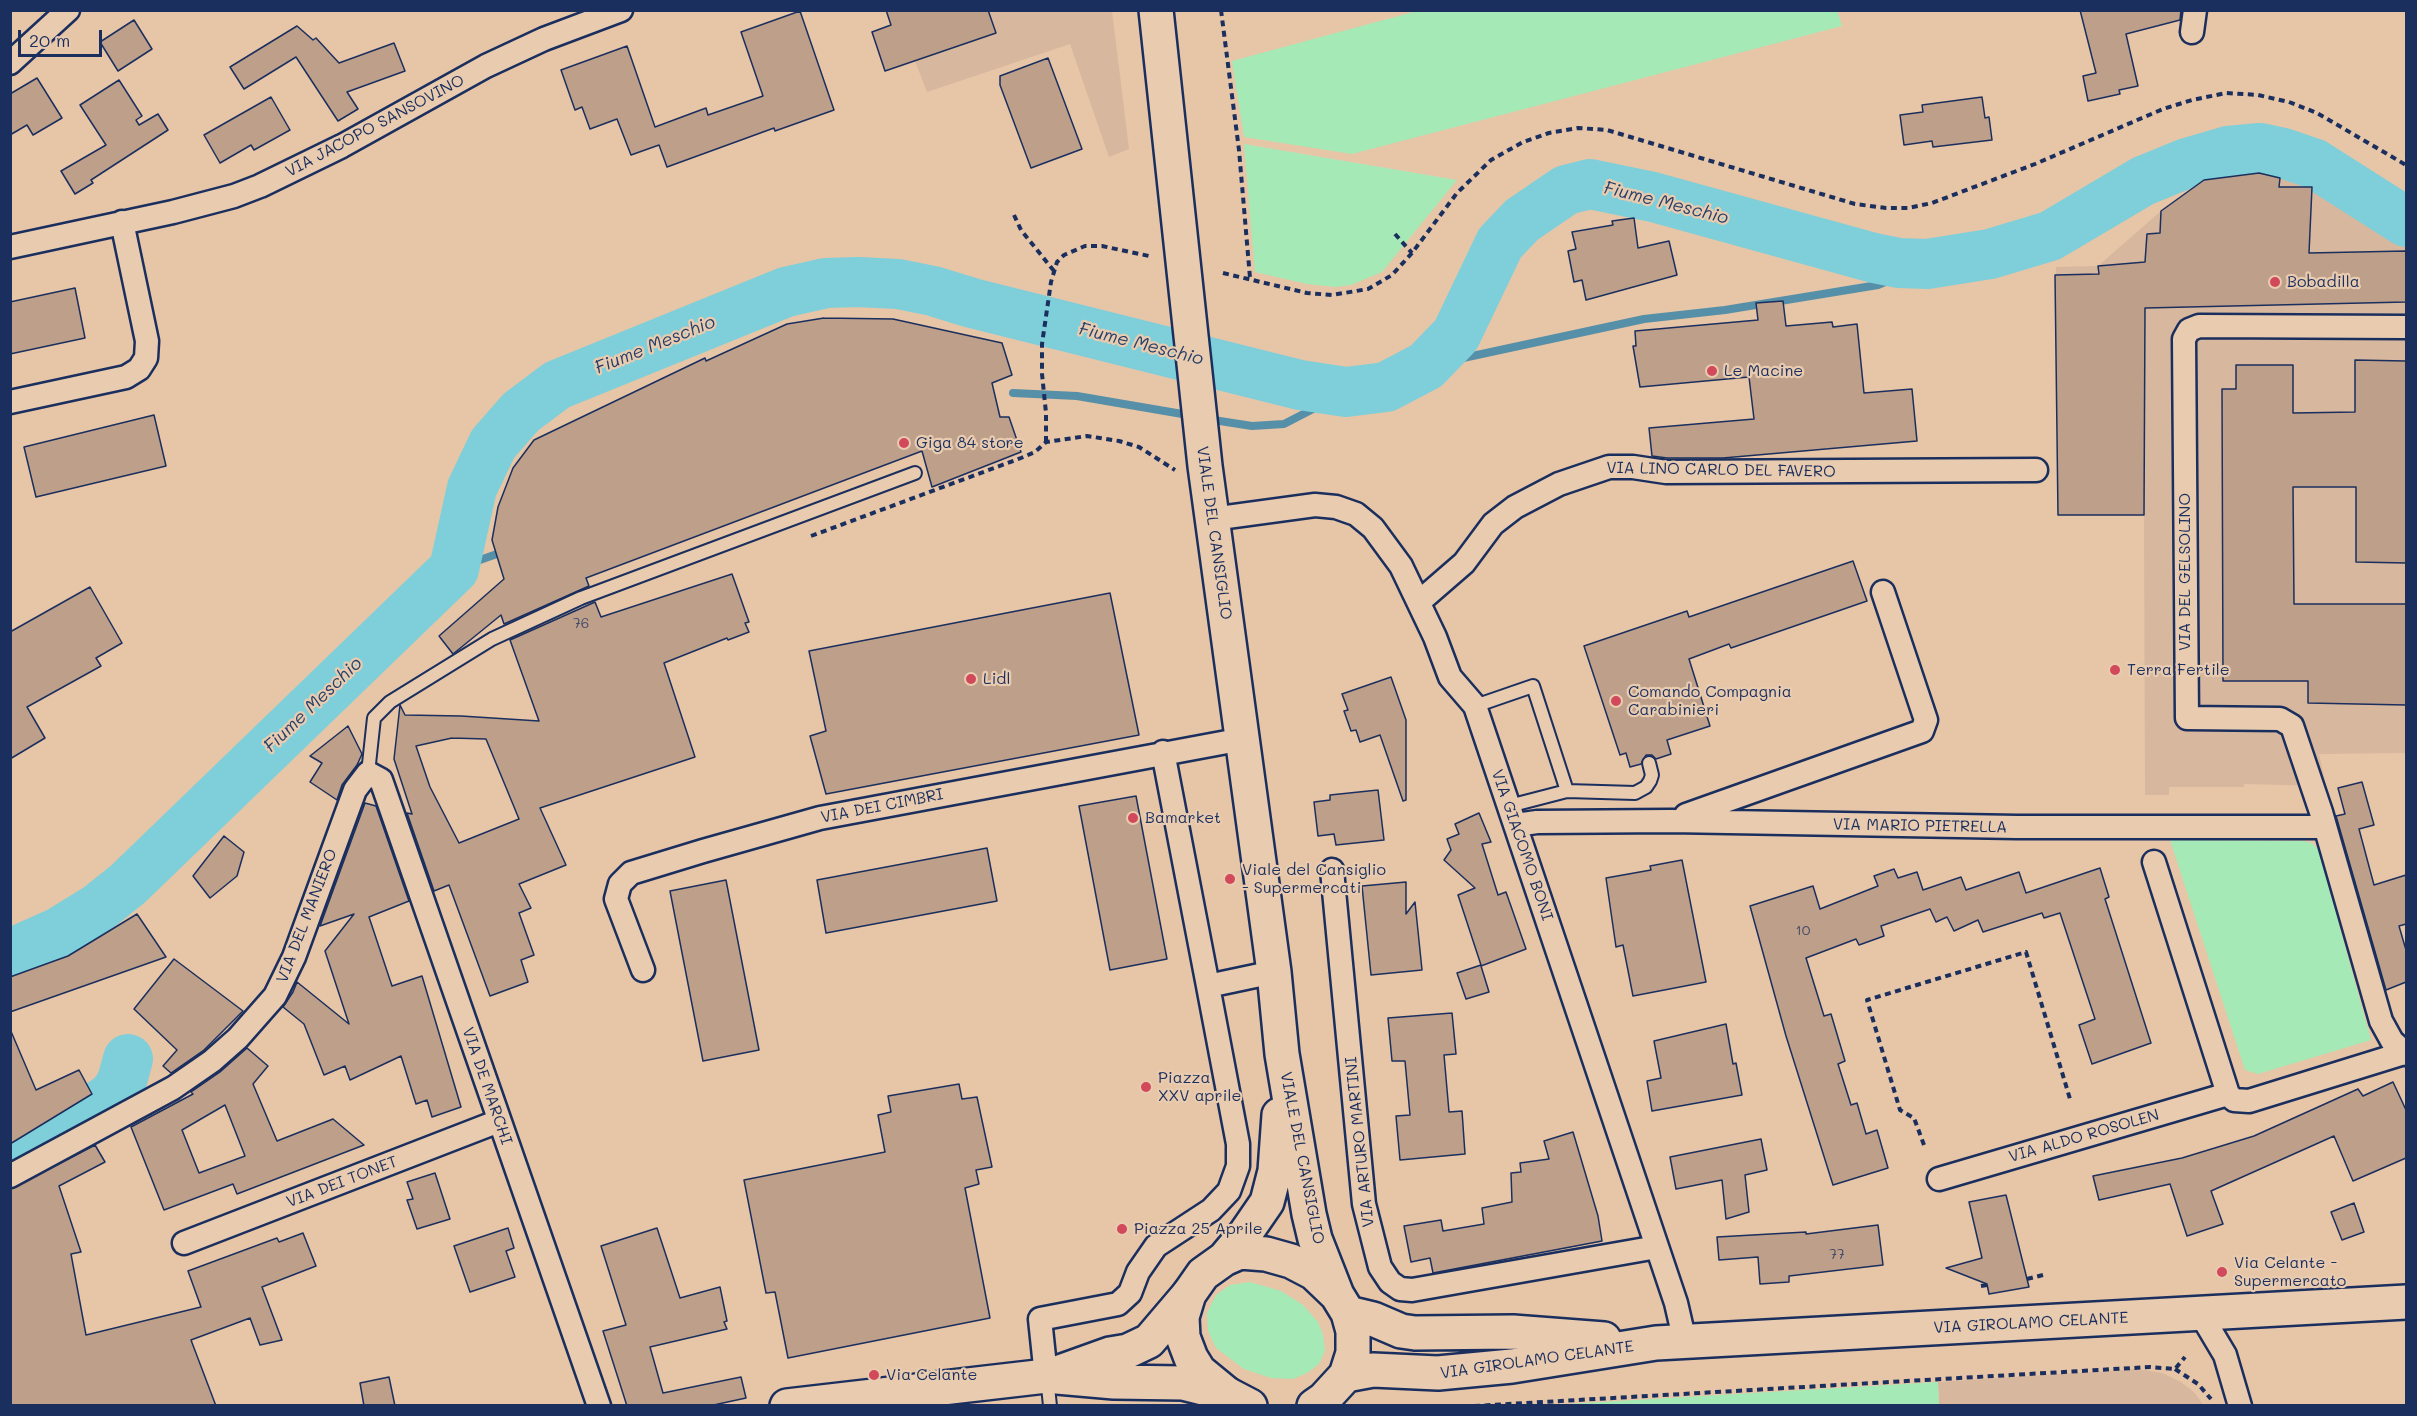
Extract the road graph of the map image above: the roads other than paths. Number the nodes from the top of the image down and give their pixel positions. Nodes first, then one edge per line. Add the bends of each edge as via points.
1 (68, 10) edge
2 (621, 10) edge
3 (1156, 10) edge
4 (10, 63) edge
5 (122, 222) junction
6 (10, 247) edge
7 (2406, 327) edge
8 (10, 402) edge
9 (2036, 470) dead end
10 (915, 473) dead end
11 (1212, 519) junction
12 (1883, 592) dead end
13 (1419, 602) junction
14 (1475, 706) junction
15 (1243, 739) junction
16 (1163, 752) junction
17 (1649, 763) dead end
18 (368, 773) junction
19 (1567, 791) junction
20 (1513, 815) junction
21 (1671, 821) junction
22 (2325, 827) junction
23 (2154, 862) dead end
24 (1332, 870) dead end
25 (642, 970) dead end
26 (1274, 972) junction
27 (1208, 986) junction
28 (2405, 1053) edge
29 (1282, 1054) junction
30 (2228, 1094) junction
31 (500, 1121) junction
32 (10, 1176) edge
33 (1939, 1179) dead end
34 (184, 1243) dead end
35 (1657, 1247) junction
36 (1224, 1259) junction
37 (1189, 1294) junction
38 (2406, 1302) edge
39 (1342, 1304) junction
40 (2200, 1313) junction
41 (1671, 1343) junction
42 (1346, 1375) junction
43 (1048, 1391) edge
44 (1238, 1400) edge
45 (1321, 1403) edge
46 (599, 1406) edge
47 (787, 1406) edge
48 (2240, 1406) edge

1 - 4 street
2 - 5 street, VIA JACOPO SANSOVINO via 486,66 342,146 260,186 203,205
3 - 11 main road, VIALE DEL CANSIGLIO via 1188,313 1192,459
5 - 6 street, VIA JACOPO SANSOVINO
5 - 8 street via 147,341 146,357 139,369 126,376
7 - 22 street, VIA DEL GELSOLINO via 2199,326 2189,330 2184,339 2187,718 2286,721 2296,733
9 - 13 street, VIA LINO CARLO DEL FAVERO via 1666,472 1609,467 1549,488 1515,507 1493,524 1464,563
10 - 18 lane via 581,598 492,639 390,702 374,718
11 - 13 street, VIA GIACOMO BONI via 1315,505 1346,510 1364,519 1382,538
11 - 15 main road, VIALE DEL CANSIGLIO
12 - 21 street via 1926,720 1922,731
13 - 14 street, VIA GIACOMO BONI via 1450,677
14 - 19 lane via 1533,687
14 - 20 street, VIA GIACOMO BONI
15 - 16 street, VIA DEI CIMBRI
15 - 26 main road, VIALE DEL CANSIGLIO
16 - 25 street, VIA DEI CIMBRI via 820,818 631,873 620,884 616,899
16 - 27 street
17 - 19 lane via 1652,775 1641,791
18 - 31 street, VIA DE MARCHI via 381,780
18 - 32 street, VIA DEL MANIERO via 355,790 294,957 275,996 238,1038 173,1088
19 - 20 lane
20 - 21 street, VIA MARIO PIETRELLA via 1537,822
20 - 35 street, VIA GIACOMO BONI
21 - 22 street, VIA MARIO PIETRELLA
22 - 28 street, VIA DEL GELSOLINO via 2381,1021 2392,1041
23 - 30 street
24 - 35 street, VIA ARTURO MARTINI via 1364,1204 1380,1267 1390,1282 1412,1290
26 - 27 street
26 - 29 main road, VIALE DEL CANSIGLIO
27 - 43 street via 1238,1144 1234,1179 1222,1201 1156,1245 1126,1298 1108,1307 1040,1319
28 - 30 street, VIA ALDO ROSOLEN via 2249,1101 2234,1100
29 - 36 main road, VIALE DEL CANSIGLIO via 1278,1152 1270,1194
29 - 39 main road, VIALE DEL CANSIGLIO via 1309,1214 1318,1248
30 - 33 street, VIA ALDO ROSOLEN
31 - 34 street, VIA DEI TONET
31 - 46 street, VIA DE MARCHI
35 - 41 street, VIA GIACOMO BONI via 1676,1303
36 - 37 main road via 1203,1274
36 - 39 main road via 1240,1252 1291,1261 1314,1273
37 - 43 main road via 1149,1341 1110,1354
37 - 44 main road via 1182,1317 1183,1337 1191,1358 1204,1376
38 - 40 main road, VIA GIROLAMO CELANTE
39 - 41 main road, VIA GIROLAMO CELANTE via 1401,1331 1415,1333 1513,1332
39 - 42 main road, VIALE DEL CANSIGLIO via 1353,1331 1353,1353
40 - 41 main road, VIA GIROLAMO CELANTE
40 - 48 street via 2225,1355
41 - 42 main road, VIA GIROLAMO CELANTE via 1512,1366 1438,1373 1373,1370
42 - 45 main road
43 - 44 main road via 1114,1382 1183,1383
43 - 47 main road

